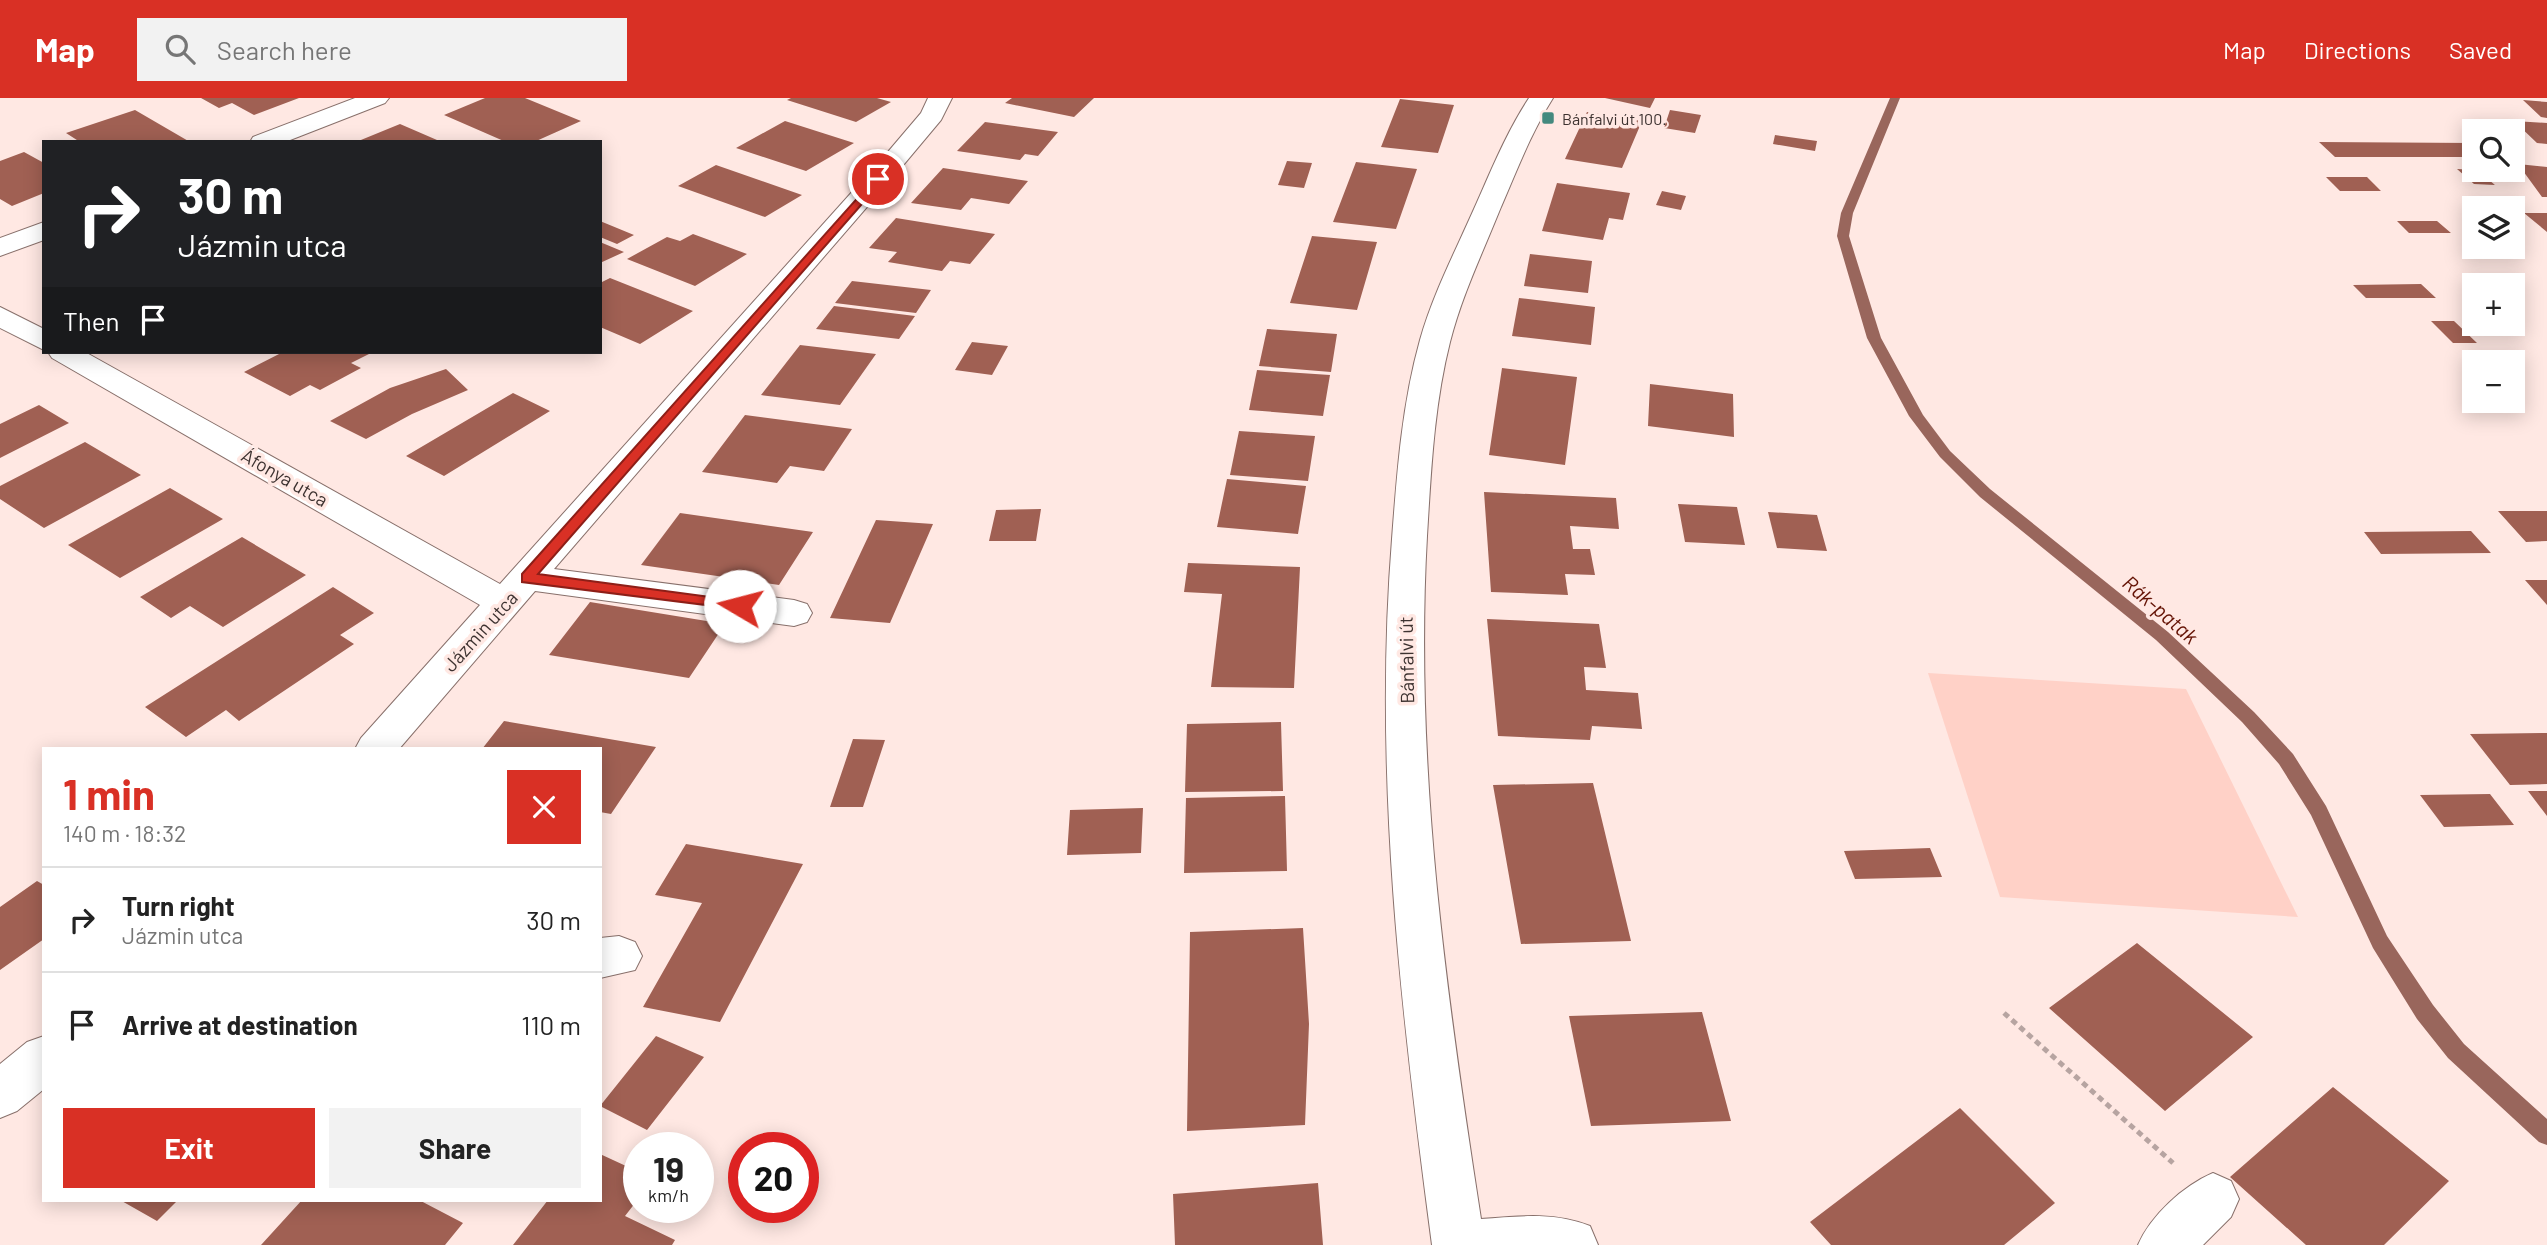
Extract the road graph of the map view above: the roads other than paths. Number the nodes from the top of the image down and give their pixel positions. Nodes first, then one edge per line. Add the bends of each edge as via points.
1 (377, 98) edge
2 (940, 98) edge
3 (1541, 98) edge
4 (267, 140) edge
5 (42, 231) edge
6 (0, 248) edge
7 (0, 316) edge
8 (42, 340) edge
9 (68, 354) edge
10 (516, 591) junction
11 (794, 613) dead end
12 (377, 747) edge
13 (42, 1060) edge
14 (0, 1096) edge
15 (2213, 1199) road end
16 (1459, 1245) edge
17 (1482, 1245) edge
18 (1571, 1245) edge
19 (2165, 1245) edge

1 - 4 street
2 - 10 street, Jázmin utca via 932,115 887,168
3 - 16 street, Bánfalvi út via 1515,143 1441,319 1429,372 1409,532 1404,624 1411,839 1432,1059
5 - 6 street
7 - 8 street
9 - 10 street, Áfonya utca
10 - 11 street
10 - 12 street, Jázmin utca
13 - 14 street
15 - 19 street
17 - 18 street via 1557,1241

